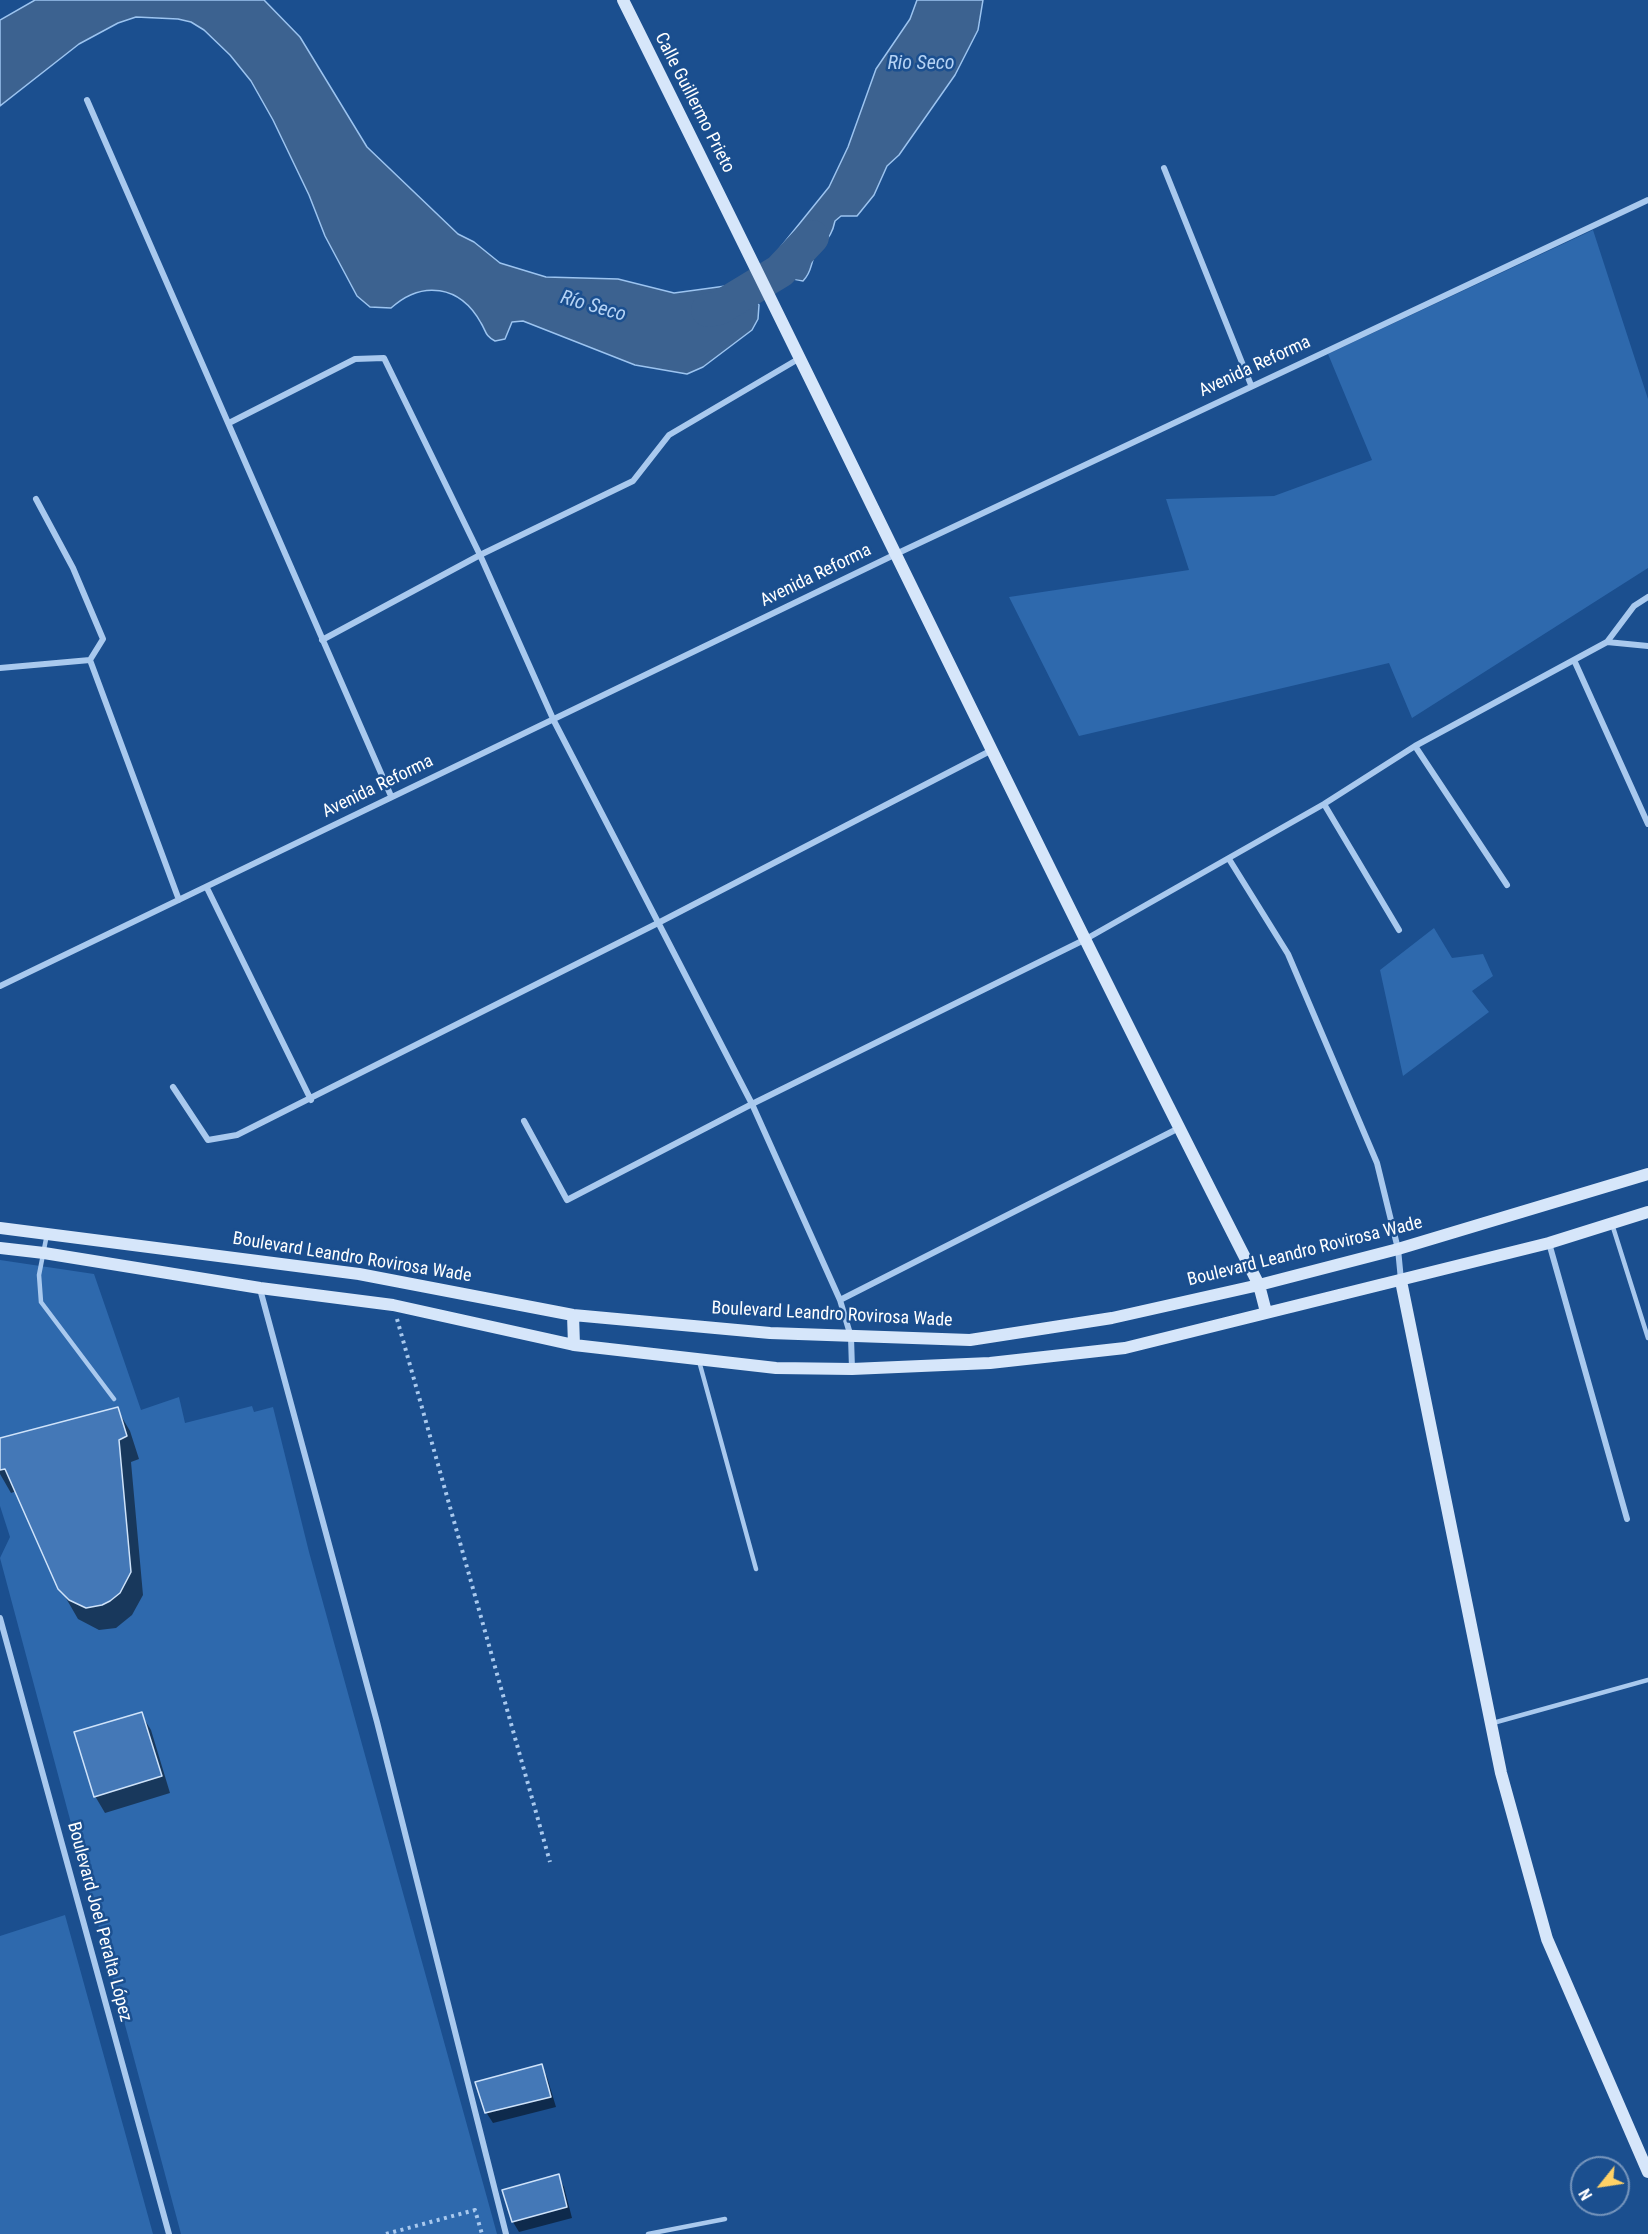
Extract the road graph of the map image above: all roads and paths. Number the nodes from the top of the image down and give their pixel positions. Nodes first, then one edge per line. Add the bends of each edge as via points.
1 (622, 0) edge
2 (87, 100) dead end
3 (1164, 168) dead end
4 (1648, 200) edge
5 (800, 358) junction
6 (1251, 385) junction
7 (229, 423) junction
8 (36, 499) dead end
9 (896, 554) junction
10 (480, 555) junction
11 (1648, 597) edge
12 (322, 640) junction
13 (1607, 642) junction
14 (1648, 646) edge
15 (90, 660) junction
16 (1574, 660) junction
17 (0, 668) edge
18 (554, 721) junction
19 (1415, 746) junction
20 (992, 750) junction
21 (391, 796) junction
22 (1324, 804) junction
23 (1646, 811) edge
24 (1648, 824) edge
25 (1228, 859) junction
26 (1507, 885) dead end
27 (207, 888) junction
28 (179, 900) junction
29 (658, 923) junction
30 (1399, 930) dead end
31 (1086, 939) junction
32 (0, 986) edge
33 (173, 1088) dead end
34 (311, 1100) junction
35 (752, 1104) junction
36 (524, 1121) dead end
37 (1179, 1128) junction
38 (1648, 1174) edge
39 (1648, 1212) edge
40 (1612, 1224) junction
41 (0, 1228) edge
42 (47, 1234) junction
43 (1549, 1243) junction
44 (0, 1248) edge
45 (1398, 1249) junction
46 (44, 1252) junction
47 (1401, 1281) junction
48 (1259, 1285) junction
49 (260, 1288) junction
50 (840, 1300) junction
51 (393, 1305) junction
52 (1266, 1312) junction
53 (573, 1315) junction
54 (851, 1337) junction
55 (1648, 1338) edge
56 (574, 1345) junction
57 (699, 1359) junction
58 (852, 1369) junction
59 (114, 1399) dead end
60 (1627, 1519) dead end
61 (756, 1569) dead end
62 (0, 1618) edge
63 (3, 1638) edge
64 (1648, 1680) edge
65 (1491, 1723) junction
66 (550, 1862) dead end
67 (1648, 2172) edge
68 (725, 2219) dead end
69 (169, 2234) edge
70 (386, 2234) edge
71 (482, 2234) edge
72 (506, 2234) edge
73 (648, 2234) edge

1 - 5 main road, Calle Guillermo Prieto
2 - 7 street
3 - 6 street
4 - 6 street, Avenida Reforma
5 - 9 main road, Calle Guillermo Prieto
5 - 10 street via 669,435 633,481
6 - 9 street, Avenida Reforma
7 - 10 street via 355,359 384,358
7 - 12 street
8 - 15 street via 73,568 103,639
9 - 18 street, Avenida Reforma
9 - 20 main road, Calle Guillermo Prieto
10 - 12 street
10 - 18 street
11 - 13 street via 1634,606
12 - 21 street
13 - 14 street
13 - 16 street
15 - 17 street
15 - 28 street
16 - 19 street
16 - 23 street
18 - 21 street, Avenida Reforma
18 - 29 street
19 - 22 street
19 - 26 street
20 - 29 street
20 - 31 main road, Calle Guillermo Prieto
21 - 27 street, Avenida Reforma
22 - 25 street
22 - 30 street
23 - 24 street
25 - 31 street
25 - 45 street via 1288,954 1377,1163
27 - 28 street, Avenida Reforma
27 - 34 street
28 - 32 street, Avenida Reforma
29 - 34 street
29 - 35 street
31 - 35 street
31 - 37 main road, Calle Guillermo Prieto
33 - 34 street via 208,1140 237,1136
35 - 36 street via 567,1200
35 - 50 street
37 - 48 main road, Calle Guillermo Prieto
37 - 50 street
38 - 45 main road, Boulevard Leandro Rovirosa Wade
39 - 40 main road
40 - 43 main road
40 - 55 lane
41 - 42 main road, Boulevard Leandro Rovirosa Wade
42 - 46 lane
42 - 53 main road, Boulevard Leandro Rovirosa Wade via 359,1274
43 - 47 main road
43 - 60 street
44 - 46 main road
45 - 47 street
45 - 48 main road, Boulevard Leandro Rovirosa Wade
46 - 49 main road
46 - 59 lane via 39,1275 41,1302
47 - 52 main road
47 - 65 main road
48 - 52 main road, Calle Guillermo Prieto
48 - 54 main road, Boulevard Leandro Rovirosa Wade via 1112,1318 970,1340
49 - 51 main road
49 - 72 street via 380,1734
50 - 54 street
51 - 56 main road
51 - 66 path
52 - 58 main road via 1125,1348 990,1363
53 - 54 main road, Boulevard Leandro Rovirosa Wade
53 - 56 main road
54 - 58 street
56 - 57 main road
57 - 58 main road via 776,1368
57 - 61 lane
62 - 63 street, Boulevard Joel Peralta López
63 - 69 street, Boulevard Joel Peralta López
64 - 65 lane
65 - 67 main road via 1547,1939
68 - 73 lane
70 - 71 path via 475,2210

